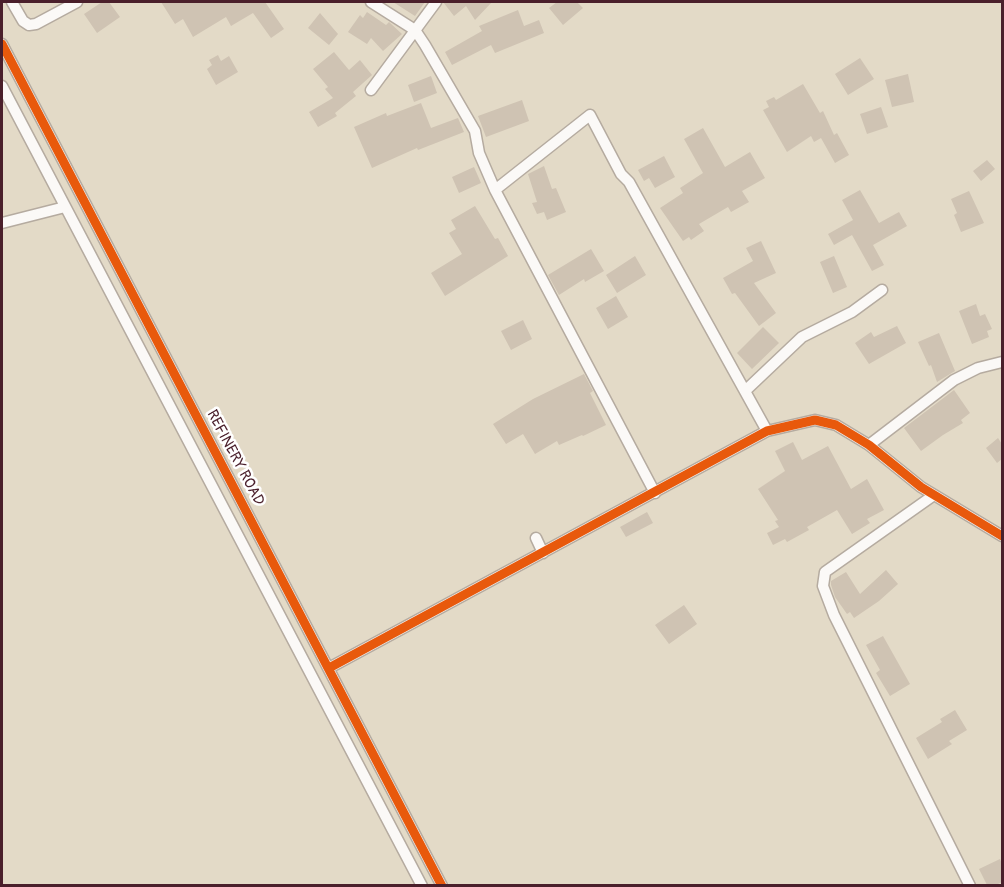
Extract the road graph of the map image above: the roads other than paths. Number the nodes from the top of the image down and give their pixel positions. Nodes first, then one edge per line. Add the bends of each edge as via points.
1 (12, 2) edge
2 (77, 2) edge
3 (371, 2) edge
4 (436, 2) edge
5 (415, 30) junction
6 (2, 44) edge
7 (2, 86) edge
8 (371, 90) dead end
9 (495, 190) junction
10 (65, 207) junction
11 (2, 223) edge
12 (882, 290) dead end
13 (1002, 362) edge
14 (745, 391) junction
15 (767, 431) junction
16 (869, 445) junction
17 (655, 493) junction
18 (934, 495) junction
19 (1002, 536) edge
20 (536, 538) dead end
21 (543, 553) junction
22 (329, 668) junction
23 (422, 885) edge
24 (442, 885) edge
25 (970, 885) edge

1 - 2 street via 29,25
3 - 5 street
4 - 5 street
5 - 8 street
5 - 9 street via 475,131 479,153
6 - 22 street, REFINERY ROAD
7 - 10 street
9 - 14 street via 590,115
9 - 17 street
10 - 11 street
10 - 23 street
12 - 14 street via 852,312 802,337
13 - 16 street via 954,380
14 - 15 street
15 - 16 street via 815,420 836,425
15 - 17 street
16 - 18 street
17 - 21 street
18 - 19 street
18 - 25 street via 825,572 823,586
20 - 21 street
21 - 22 street
22 - 24 street, REFINERY ROAD

